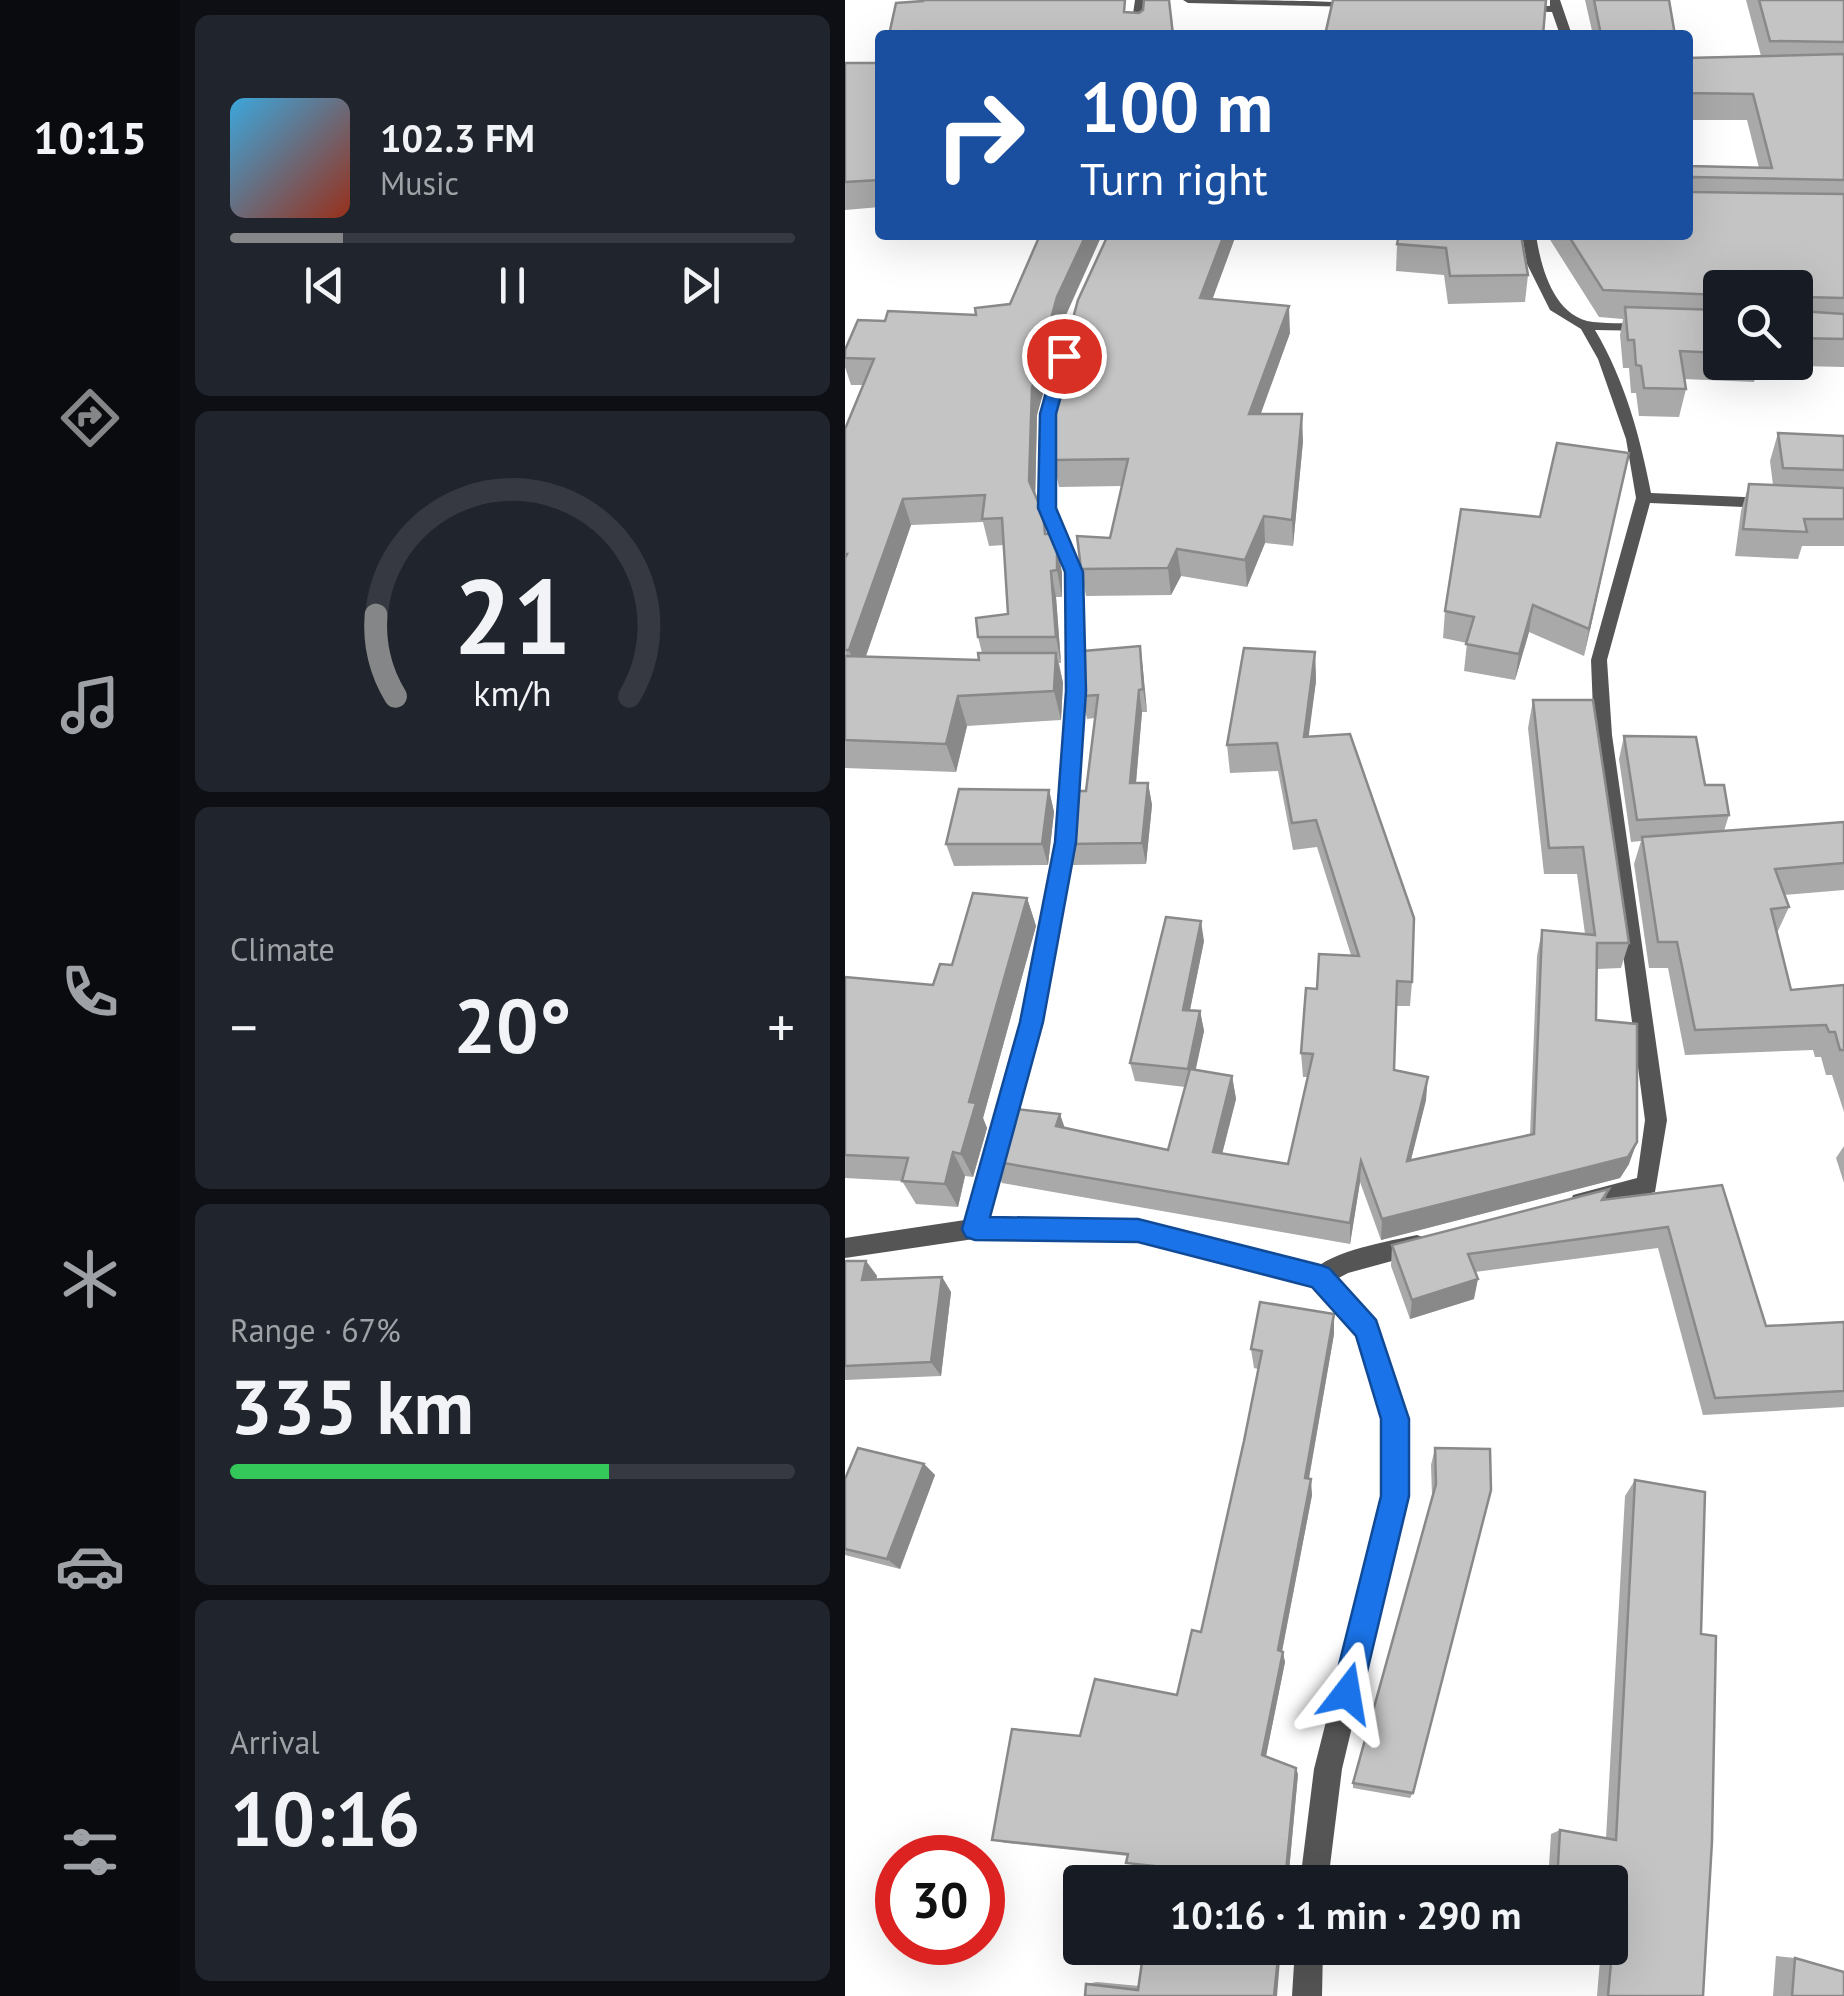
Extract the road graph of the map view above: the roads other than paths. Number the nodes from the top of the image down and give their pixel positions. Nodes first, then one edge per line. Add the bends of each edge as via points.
1 (1188, 0) edge
2 (1361, 4) edge
3 (1555, 4) edge
4 (1138, 6) edge
5 (1497, 8) edge
6 (1119, 12) edge
7 (1565, 30) edge
8 (1530, 240) edge
9 (1587, 326) junction
10 (1665, 328) edge
11 (1067, 344) edge
12 (1644, 498) junction
13 (1784, 504) edge
14 (1553, 1210) edge
15 (975, 1229) junction
16 (1439, 1239) edge
17 (845, 1248) edge
18 (1320, 1277) junction
19 (1316, 1865) edge
20 (1308, 1965) edge
21 (1307, 1996) edge

1 - 2 street
3 - 5 street
3 - 7 street
4 - 6 street
8 - 9 street via 1557,310
9 - 10 street
9 - 12 street via 1633,439
11 - 15 street via 1048,414 1047,508 1074,572 1065,842 1031,1022
12 - 13 street
12 - 14 street via 1599,660 1603,735 1629,853 1656,1120 1647,1185
15 - 17 street
15 - 18 street via 1138,1230
16 - 18 street via 1344,1264
18 - 19 street via 1367,1329 1395,1419 1395,1496 1328,1768
20 - 21 street

